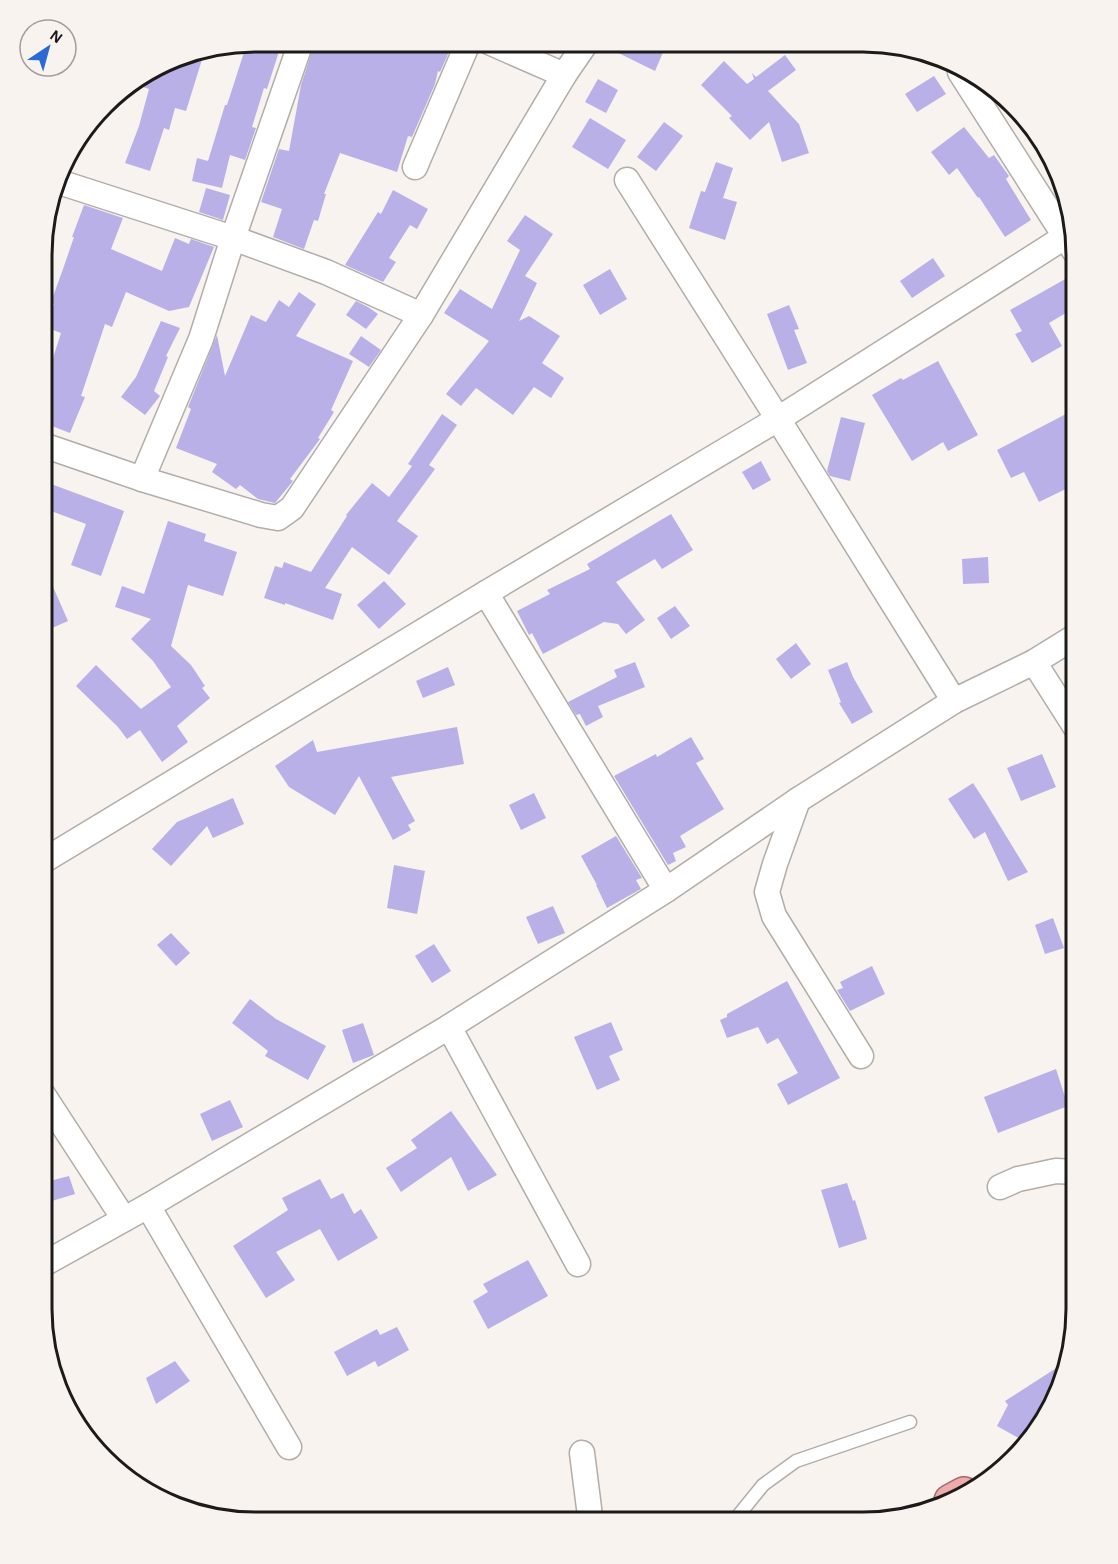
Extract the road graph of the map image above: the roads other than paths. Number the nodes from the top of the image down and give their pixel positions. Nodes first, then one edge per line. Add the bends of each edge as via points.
1 (579, 52) edge
2 (297, 53) edge
3 (464, 53) edge
4 (513, 53) edge
5 (564, 75) junction
6 (966, 81) edge
7 (415, 167) dead end
8 (627, 180) dead end
9 (65, 184) edge
10 (1064, 230) edge
11 (233, 238) junction
12 (1065, 245) edge
13 (421, 315) junction
14 (778, 419) junction
15 (52, 448) edge
16 (142, 479) junction
17 (486, 593) junction
18 (1066, 642) edge
19 (1034, 662) junction
20 (954, 701) junction
21 (1066, 712) edge
22 (798, 800) junction
23 (52, 856) edge
24 (666, 890) junction
25 (449, 1027) junction
26 (861, 1056) dead end
27 (52, 1109) edge
28 (1065, 1171) edge
29 (1000, 1187) dead end
30 (148, 1206) junction
31 (123, 1219) junction
32 (52, 1259) edge
33 (578, 1264) dead end
34 (910, 1422) dead end
35 (288, 1447) dead end
36 (582, 1453) dead end
37 (589, 1512) edge
38 (741, 1512) edge

1 - 5 street
2 - 11 street
3 - 7 street
4 - 5 street
5 - 13 street
6 - 10 street
8 - 14 street
9 - 11 street
11 - 13 street via 326,272
11 - 16 street via 201,339
12 - 14 street
13 - 16 street via 292,508 278,518
14 - 17 street
14 - 20 street
15 - 16 street
17 - 23 street
17 - 24 street
18 - 19 street
19 - 20 street
19 - 21 street
20 - 22 street
22 - 24 street
22 - 26 street via 767,892 774,916
24 - 25 street
25 - 30 street
25 - 33 street
27 - 31 street
28 - 29 street via 1018,1179
30 - 31 street
30 - 35 street
31 - 32 street
34 - 38 lane via 796,1461 763,1485
36 - 37 street

